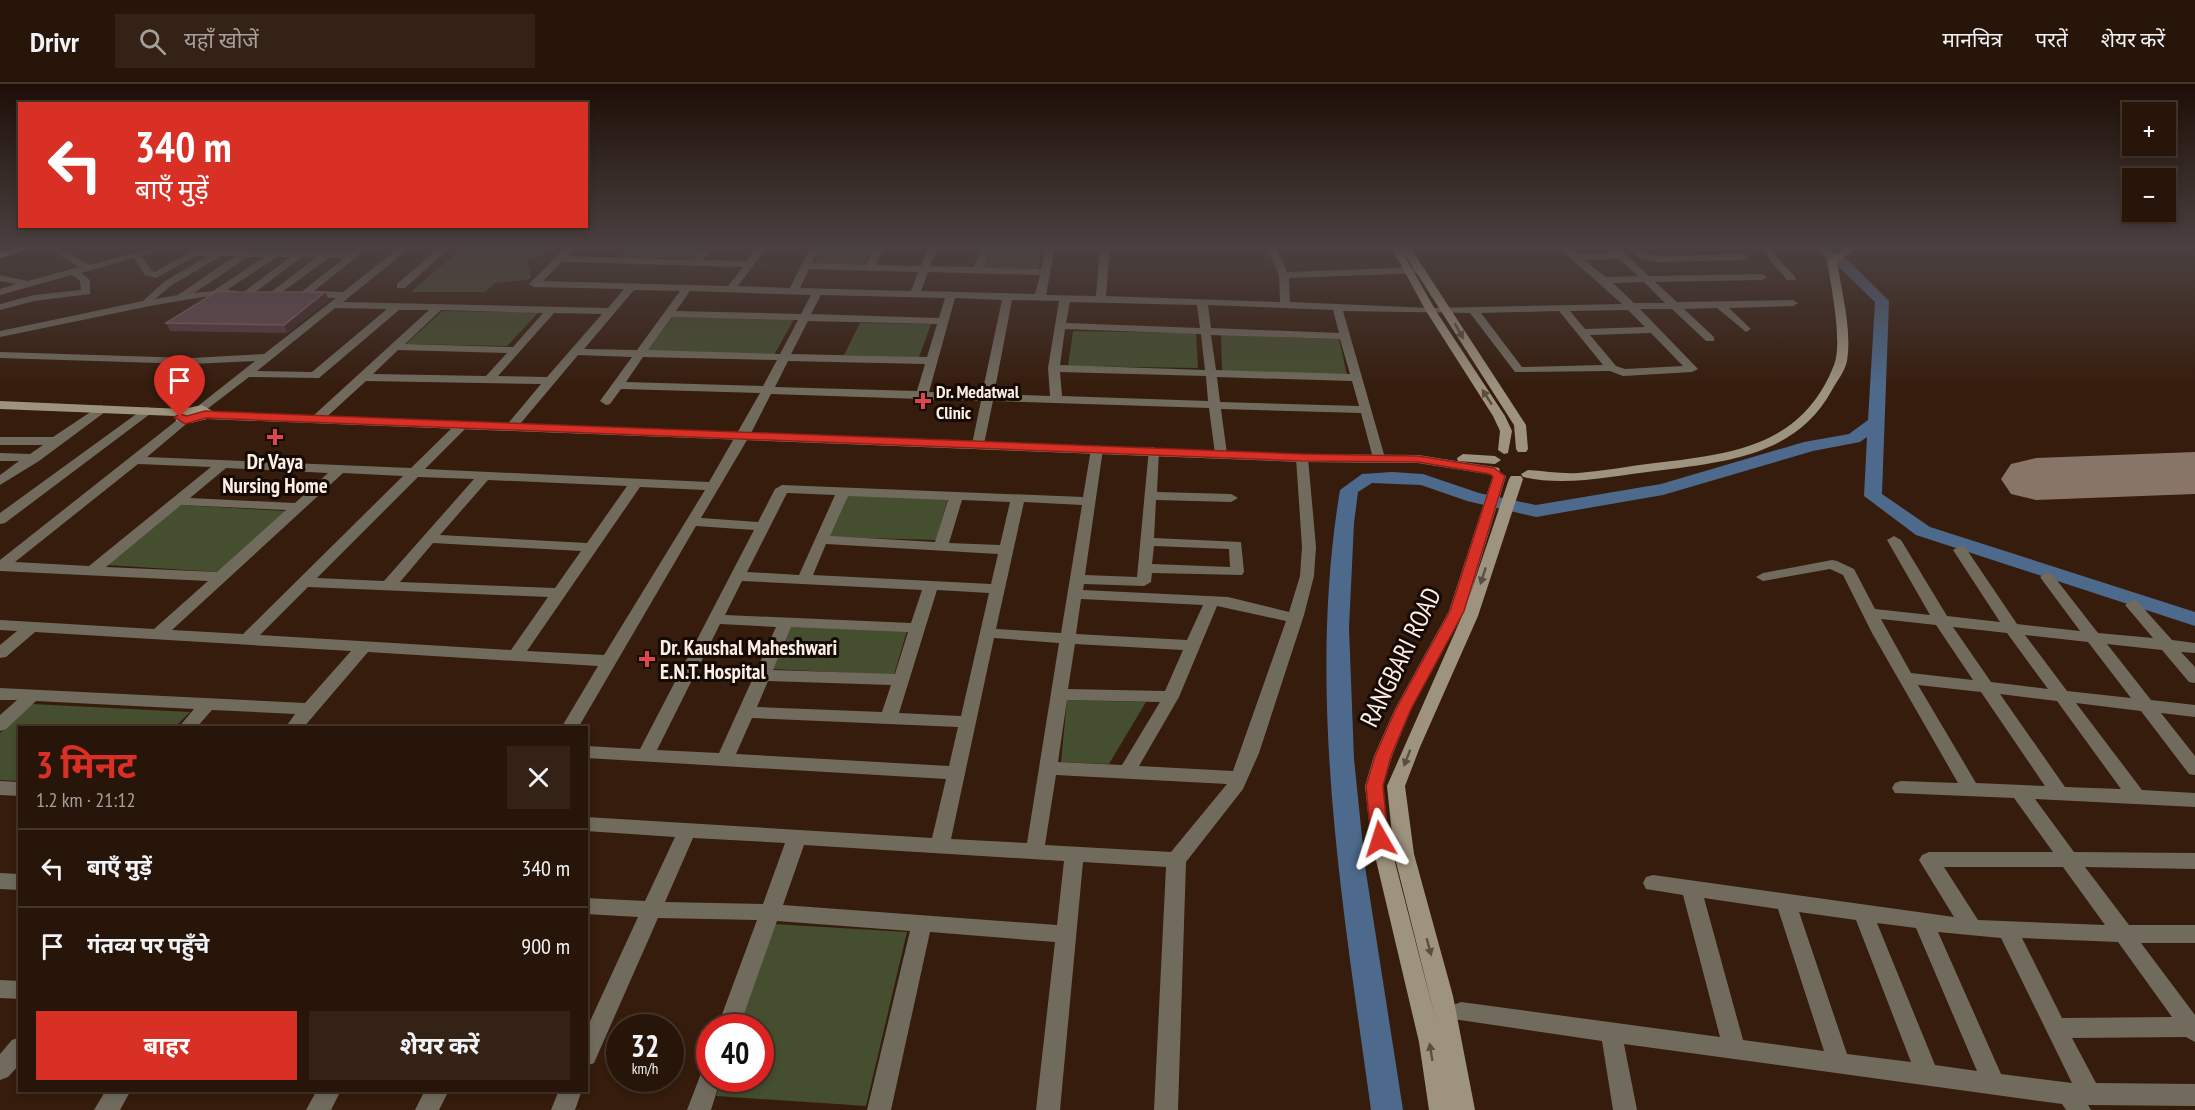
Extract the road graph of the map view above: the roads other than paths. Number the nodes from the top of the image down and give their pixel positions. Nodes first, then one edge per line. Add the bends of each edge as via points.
1 (951, 294) edge
2 (61, 295) edge
3 (154, 295) edge
4 (183, 295) edge
5 (202, 295) edge
6 (341, 295) edge
7 (346, 295) joint
8 (625, 295) edge
9 (682, 295) edge
10 (816, 295) edge
11 (976, 295) edge
12 (1101, 295) edge
13 (1285, 295) edge
14 (1422, 295) edge
15 (1437, 295) edge
16 (1619, 295) edge
17 (1664, 295) edge
18 (1837, 295) edge
19 (1008, 296) junction
20 (1040, 297) joint
21 (178, 298) junction
22 (1065, 298) junction
23 (1101, 299) junction
24 (1202, 302) junction
25 (147, 303) junction
26 (1792, 303) dead end
27 (334, 305) junction
28 (1286, 305) junction
29 (1720, 305) junction
30 (397, 306) junction
31 (1676, 306) junction
32 (0, 307) edge
33 (439, 307) junction
34 (1337, 307) junction
35 (1632, 307) junction
36 (1563, 309) junction
37 (551, 310) junction
38 (611, 311) junction
39 (1431, 311) junction
40 (1448, 311) junction
41 (1474, 311) junction
42 (669, 314) junction
43 (804, 317) junction
44 (944, 321) junction
45 (1062, 326) junction
46 (1746, 329) dead end
47 (1652, 330) junction
48 (1205, 331) junction
49 (1583, 332) junction
50 (0, 334) edge
51 (1345, 336) junction
52 (1710, 339) dead end
53 (395, 347) junction
54 (515, 350) junction
55 (576, 352) junction
56 (640, 354) junction
57 (0, 355) edge
58 (268, 357) junction
59 (783, 358) junction
60 (933, 361) junction
61 (1054, 368) junction
62 (1612, 368) junction
63 (1211, 373) junction
64 (247, 374) junction
65 (363, 377) junction
66 (1356, 378) junction
67 (489, 380) junction
68 (550, 381) junction
69 (618, 385) junction
70 (767, 390) junction
71 (922, 395) junction
72 (988, 397) junction
73 (1056, 400) junction
74 (606, 401) dead end
75 (0, 405) edge
76 (1215, 405) junction
77 (101, 409) junction
78 (1365, 410) junction
79 (146, 411) junction
80 (204, 412) junction
81 (184, 417) junction
82 (317, 419) junction
83 (462, 425) junction
84 (511, 427) junction
85 (744, 435) junction
86 (0, 441) edge
87 (56, 441) junction
88 (978, 444) junction
89 (1097, 449) junction
90 (1522, 449) junction
91 (1153, 451) junction
92 (1221, 454) junction
93 (0, 457) edge
94 (34, 458) junction
95 (1302, 458) junction
96 (1379, 458) junction
97 (135, 460) junction
98 (223, 464) junction
99 (340, 469) junction
100 (1497, 469) junction
101 (415, 472) junction
102 (485, 476) junction
103 (0, 481) edge
104 (1519, 481) junction
105 (636, 483) junction
106 (714, 486) junction
107 (843, 491) junction
108 (956, 496) junction
109 (1150, 496) junction
110 (1018, 498) junction
111 (1231, 498) dead end
112 (178, 501) junction
113 (1089, 501) junction
114 (298, 507) junction
115 (1493, 519) junction
116 (0, 520) edge
117 (692, 522) junction
118 (763, 526) junction
119 (429, 540) junction
120 (822, 540) junction
121 (1894, 540) dead end
122 (1147, 542) junction
123 (1184, 543) junction
124 (941, 546) junction
125 (591, 547) junction
126 (1006, 550) junction
127 (1960, 550) dead end
128 (1, 566) edge
129 (1145, 568) junction
130 (93, 570) junction
131 (1184, 570) junction
132 (737, 576) junction
133 (2047, 576) dead end
134 (221, 577) junction
135 (1763, 578) dead end
136 (804, 579) junction
137 (305, 582) junction
138 (388, 585) junction
139 (931, 585) junction
140 (1076, 587) junction
141 (997, 589) junction
142 (559, 593) junction
143 (1212, 601) junction
144 (2133, 605) dead end
145 (1870, 613) junction
146 (1296, 618) junction
147 (715, 619) junction
148 (1942, 621) junction
149 (786, 622) junction
150 (0, 626) edge
151 (31, 627) junction
152 (918, 628) junction
153 (2012, 628) junction
154 (987, 633) junction
155 (157, 635) junction
156 (2092, 637) junction
157 (1067, 638) junction
158 (246, 640) junction
159 (2167, 645) junction
160 (1194, 646) junction
161 (363, 647) junction
162 (2195, 648) edge
163 (0, 653) edge
164 (515, 656) junction
165 (610, 661) junction
166 (763, 675) junction
167 (1906, 678) junction
168 (2195, 678) edge
169 (901, 680) junction
170 (1985, 687) junction
171 (0, 694) edge
172 (1059, 694) junction
173 (32, 696) junction
174 (2062, 696) junction
175 (1171, 697) junction
176 (207, 705) junction
177 (2145, 706) junction
178 (309, 710) junction
179 (2195, 711) edge
180 (746, 712) junction
181 (889, 718) junction
182 (968, 722) junction
183 (0, 725) edge
184 (188, 726) edge
185 (295, 726) edge
186 (570, 726) edge
187 (588, 752) edge
188 (645, 754) junction
189 (725, 759) junction
190 (1047, 768) junction
191 (2195, 770) edge
192 (957, 772) junction
193 (1127, 772) junction
194 (1239, 778) junction
195 (0, 788) edge
196 (1901, 788) dead end
197 (18, 789) edge
198 (1971, 790) junction
199 (2019, 791) junction
200 (2060, 793) junction
201 (2136, 796) junction
202 (2195, 800) edge
203 (588, 824) edge
204 (687, 830) junction
205 (797, 837) junction
206 (940, 845) junction
207 (1035, 851) junction
208 (1074, 853) junction
209 (2068, 859) junction
210 (1176, 860) junction
211 (2195, 861) edge
212 (0, 881) edge
213 (18, 882) edge
214 (1653, 883) dead end
215 (1691, 888) junction
216 (1786, 902) junction
217 (588, 906) edge
218 (651, 910) junction
219 (770, 912) junction
220 (1863, 913) junction
221 (1923, 921) junction
222 (922, 923) junction
223 (1972, 928) junction
224 (2007, 929) junction
225 (1066, 934) junction
226 (2124, 934) junction
227 (2195, 934) edge
228 (0, 989) edge
229 (18, 990) edge
230 (1461, 1011) dead end
231 (733, 1014) edge
232 (2056, 1028) junction
233 (2194, 1029) edge
234 (1611, 1032) junction
235 (1734, 1048) junction
236 (18, 1049) edge
237 (588, 1052) edge
238 (1839, 1063) junction
239 (0, 1070) edge
240 (1928, 1076) junction
241 (1994, 1084) junction
242 (119, 1092) edge
243 (329, 1092) edge
244 (437, 1092) edge
245 (570, 1092) edge
246 (707, 1092) edge
247 (2195, 1095) edge
248 (2079, 1099) edge
249 (106, 1110) edge
250 (318, 1110) edge
251 (427, 1110) edge
252 (563, 1110) edge
253 (704, 1110) edge
254 (879, 1110) edge
255 (1048, 1110) edge
256 (1166, 1110) edge
257 (1441, 1110) edge
258 (1463, 1110) edge
259 (1625, 1110) edge

1 - 44 street
2 - 32 street
3 - 25 street
4 - 21 street
5 - 21 street
6 - 7 street
7 - 27 street
8 - 38 street
9 - 42 street
10 - 43 street
11 - 19 street
12 - 23 street
13 - 28 street
14 - 39 street, RANGBARI ROAD
15 - 40 street
16 - 35 street
17 - 31 street
18 - 104 street via 1842,324 1841,363 1817,406 1783,436 1752,450 1711,460
19 - 20 street
19 - 72 street
20 - 22 street
21 - 25 street
22 - 23 street
22 - 45 street
23 - 24 street
24 - 28 street
24 - 48 street
25 - 50 street
26 - 29 street
27 - 30 street
27 - 58 street
28 - 34 street
29 - 31 street
29 - 46 street
30 - 33 street
30 - 64 street via 315,376
31 - 35 street
31 - 52 street
33 - 37 street
33 - 53 street
34 - 39 street
34 - 51 street
35 - 36 street
35 - 47 street
36 - 41 street
36 - 49 street
37 - 38 street
37 - 54 street
38 - 55 street
39 - 40 street
100 -> 39 street, RANGBARI ROAD via 1506,431
40 - 41 street
40 -> 90 street via 1520,425
41 - 62 street via 1519,370
42 - 43 street
42 - 56 street
43 - 44 street
43 - 59 street
44 - 60 street
45 - 48 street
45 - 61 street
47 - 49 street
47 - 62 street via 1692,369 1623,373
48 - 51 street
48 - 63 street
49 - 62 street
51 - 66 street
53 - 54 street
53 - 65 street
54 - 67 street
55 - 56 street
55 - 68 street
56 - 59 street
56 - 69 street
57 - 58 street via 191,361
58 - 64 street
59 - 60 street
59 - 70 street
60 - 71 street
61 - 63 street
61 - 73 street
63 - 66 street
63 - 76 street
64 - 80 street
65 - 67 street
65 - 82 street
66 - 78 street
67 - 68 street
68 - 84 street
69 - 70 street
69 - 74 street
70 - 71 street
70 - 85 street
71 - 72 street
72 - 73 street
72 - 88 street
73 - 76 street
75 - 77 street
76 - 78 street
76 - 92 street
77 - 79 street
77 - 87 street
78 - 96 street
79 - 81 street
79 - 116 street
80 - 81 street
80 - 82 street
81 - 97 street
82 - 83 street
83 - 84 street
83 - 101 street
84 - 85 street
85 - 88 street
85 - 106 street
86 - 87 street
87 - 94 street
88 - 89 street
89 - 91 street
89 - 113 street
90 - 100 street via 1511,447
90 - 104 street via 1530,461
91 - 92 street
91 - 109 street
92 - 95 street
93 - 94 street
94 - 103 street
95 - 96 street
95 - 146 street via 1309,548 1307,576
96 - 100 street
97 - 98 street
97 - 128 street
98 - 99 street
98 - 112 street
99 - 101 street
99 - 114 street
100 - 104 street via 1507,480
100 - 115 street, RANGBARI ROAD
101 - 102 street
101 - 137 street
102 - 105 street
102 - 119 street
104 - 115 street, RANGBARI ROAD
105 - 106 street
105 - 125 street
106 - 117 street
107 - 108 street
107 - 118 street via 782,489
107 - 120 street
108 - 110 street
108 - 124 street
109 - 111 street
109 - 122 street
110 - 113 street
110 - 126 street
112 - 114 street
112 - 130 street
113 - 140 street
114 - 134 street
257 -> 115 street, RANGBARI ROAD via 1430,1042 1380,839 1374,786 1383,756 1418,682 1457,611
115 -> 258 street, RANGBARI ROAD via 1470,616 1396,786 1404,854 1442,996
117 - 118 street
117 - 165 street
118 - 132 street
119 - 125 street
119 - 138 street
120 - 124 street
120 - 136 street
121 - 148 street
122 - 123 street
122 - 129 street
123 - 131 street
123 - 131 street via 1236,545 1238,572
124 - 126 street
125 - 142 street
126 - 141 street
127 - 153 street
128 - 130 street
129 - 131 street
129 - 140 street via 1144,582
130 - 134 street
132 - 136 street
132 - 147 street
133 - 156 street
134 - 155 street
135 - 145 street via 1832,564 1849,572
136 - 139 street
137 - 138 street
137 - 158 street
138 - 142 street
139 - 141 street
139 - 152 street
140 - 143 street
140 - 157 street
141 - 154 street
142 - 164 street
143 - 146 street
143 - 160 street
144 - 159 street
145 - 148 street
145 - 167 street
146 - 194 street
147 - 149 street
147 - 188 street
148 - 153 street
148 - 170 street
149 - 152 street
149 - 166 street
150 - 151 street
151 - 155 street
151 - 163 street
152 - 169 street
153 - 156 street
153 - 174 street
154 - 157 street
154 - 182 street
155 - 158 street
156 - 159 street
156 - 177 street
157 - 160 street
157 - 172 street
158 - 161 street
159 - 162 street
159 - 168 street
160 - 175 street
161 - 164 street
161 - 178 street
164 - 165 street
165 - 186 street
166 - 169 street
166 - 180 street
167 - 170 street
167 - 198 street
169 - 181 street
170 - 174 street
170 - 200 street
171 - 173 street
172 - 175 street
172 - 190 street
173 - 176 street
173 - 183 street
174 - 177 street
174 - 201 street
175 - 193 street
176 - 178 street
176 - 184 street
177 - 179 street
177 - 191 street
178 - 185 street
180 - 181 street
180 - 189 street
181 - 182 street
182 - 192 street
187 - 188 street
188 - 189 street
189 - 192 street
190 - 193 street
190 - 207 street
192 - 206 street
193 - 194 street
194 - 210 street
195 - 197 street
196 - 198 street
198 - 199 street
199 - 200 street
199 - 209 street
200 - 201 street
201 - 202 street
203 - 204 street
204 - 205 street
204 - 218 street
205 - 206 street
205 - 219 street
206 - 207 street
207 - 208 street
208 - 210 street
208 - 225 street
209 - 211 street
209 - 223 street via 1929,860
209 - 226 street
210 - 256 street
212 - 213 street
214 - 215 street
215 - 216 street
215 - 235 street
216 - 220 street
216 - 238 street
217 - 218 street
218 - 219 street
218 - 237 street
219 - 222 street
219 - 231 street
220 - 221 street
220 - 240 street
221 - 223 street
221 - 241 street
222 - 225 street
222 - 254 street
223 - 224 street
224 - 226 street
224 - 232 street
225 - 255 street
226 - 227 street
226 - 233 street
228 - 229 street
230 - 234 street
232 - 233 street
232 - 248 street
234 - 235 street
234 - 259 street
235 - 238 street
236 - 239 street
238 - 240 street
240 - 241 street
241 - 248 street
242 - 249 street
243 - 250 street
244 - 251 street
245 - 252 street
246 - 253 street
247 - 248 street

